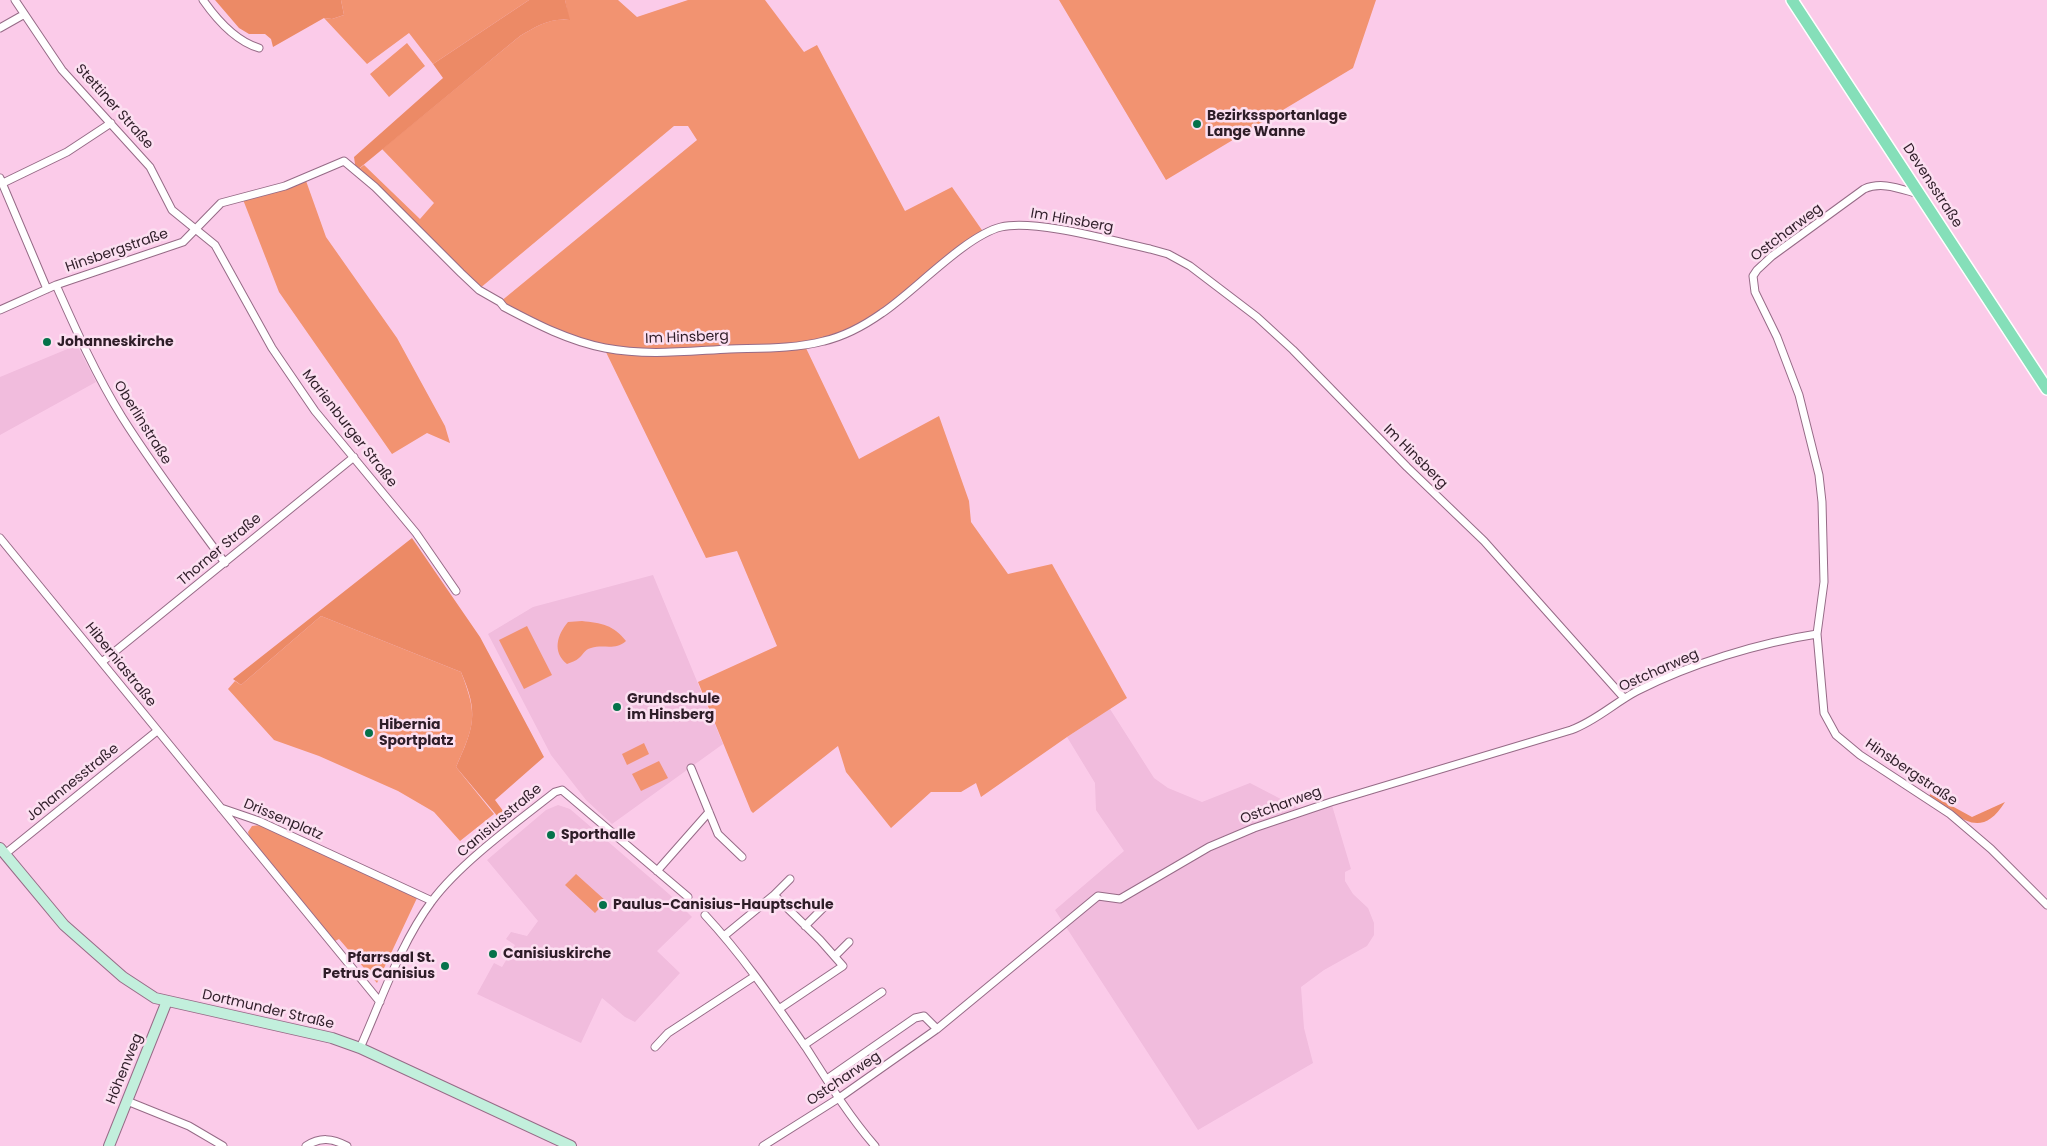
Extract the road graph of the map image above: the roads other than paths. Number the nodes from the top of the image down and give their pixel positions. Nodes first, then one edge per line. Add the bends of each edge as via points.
1 (15, 0) edge
2 (203, 0) edge
3 (1792, 0) edge
4 (23, 15) junction
5 (0, 28) edge
6 (259, 48) dead end
7 (111, 124) junction
8 (344, 162) joint
9 (2, 181) edge
10 (1919, 194) junction
11 (195, 229) junction
12 (56, 285) junction
13 (47, 289) junction
14 (0, 310) edge
15 (2047, 389) edge
16 (354, 457) junction
17 (0, 538) edge
18 (225, 563) junction
19 (456, 591) dead end
20 (1817, 634) junction
21 (102, 662) junction
22 (1624, 698) junction
23 (157, 731) junction
24 (691, 768) dead end
25 (221, 808) junction
26 (709, 812) junction
27 (2, 851) edge
28 (742, 857) dead end
29 (657, 871) junction
30 (790, 879) dead end
31 (774, 896) junction
32 (688, 897) dead end
33 (432, 901) junction
34 (826, 905) dead end
35 (2047, 906) edge
36 (705, 915) dead end
37 (805, 926) junction
38 (724, 936) junction
39 (848, 942) dead end
40 (834, 956) junction
41 (755, 976) junction
42 (882, 992) dead end
43 (167, 1001) junction
44 (380, 1002) junction
45 (779, 1008) junction
46 (937, 1030) junction
47 (804, 1045) junction
48 (655, 1047) dead end
49 (360, 1048) junction
50 (827, 1079) junction
51 (839, 1098) junction
52 (128, 1101) junction
53 (109, 1146) edge
54 (223, 1146) edge
55 (306, 1146) edge
56 (346, 1146) edge
57 (571, 1146) edge
58 (763, 1146) edge
59 (875, 1146) edge

1 - 4 street, Stettiner Straße
2 - 6 street via 232,33
3 - 10 main road, Devensstraße
4 - 5 street
4 - 7 street, Stettiner Straße via 62,70
7 - 9 street via 67,152
7 - 11 street, Stettiner Straße via 150,167 172,210
8 - 11 street, Hinsbergstraße via 285,186 221,203
8 - 22 street, Im Hinsberg via 388,199 479,290 504,307 556,334 603,348 637,353 771,348 807,345 836,338 881,314 974,240 1002,227 1044,227 1168,254 1190,266 1293,350 1489,546
9 - 13 street
10 - 15 main road, Devensstraße
10 - 20 street, Ostcharweg via 1882,184 1864,189 1772,256 1753,276 1755,292 1778,337 1799,394 1816,454 1822,502 1824,582
11 - 12 street, Hinsbergstraße via 183,242
11 - 16 street, Marienburger Straße via 214,245 272,348 315,411
12 - 13 street, Hinsbergstraße
12 - 18 street, Oberlinstraße via 91,362 123,418 162,478
13 - 14 street, Hinsbergstraße
16 - 18 street, Thorner Straße
16 - 19 street, Marienburger Straße via 416,533
17 - 21 street, Hiberniastraße
18 - 21 street, Thorner Straße
20 - 22 street, Ostcharweg via 1700,665
20 - 35 street, Hinsbergstraße via 1820,698 1836,735 1860,755 1950,814 1991,849
21 - 23 street, Hiberniastraße
22 - 46 street, Ostcharweg via 1585,725 1254,828 1208,847 1120,899 1098,896
23 - 25 street, Hiberniastraße
23 - 27 street, Johannesstraße
24 - 26 street
25 - 33 street, Drissenplatz via 259,821
25 - 44 street, Drissenplatz
26 - 28 street via 718,834
26 - 29 street
27 - 43 main road, Dortmunder Straße via 64,925 92,952 155,998
29 - 32 street, Canisiusstraße
29 - 33 street, Canisiusstraße via 562,790 542,802 461,870
30 - 31 street
31 - 37 street
31 - 38 street
33 - 44 street via 407,943
34 - 37 street
36 - 38 street
37 - 40 street
38 - 41 street
39 - 40 street
40 - 45 street via 843,966
41 - 45 street
41 - 48 street via 668,1033
42 - 47 street
43 - 49 main road, Dortmunder Straße via 332,1038
43 - 52 main road, Höhenweg
44 - 49 street
45 - 47 street
46 - 50 street, Ostcharweg via 924,1016 916,1018
46 - 51 street, Ostcharweg
47 - 50 street
49 - 57 main road, Dortmunder Straße
50 - 51 street
51 - 58 street, Ostcharweg
51 - 59 street
52 - 53 main road, Höhenweg
52 - 54 street via 189,1126
55 - 56 street via 320,1139 331,1139

